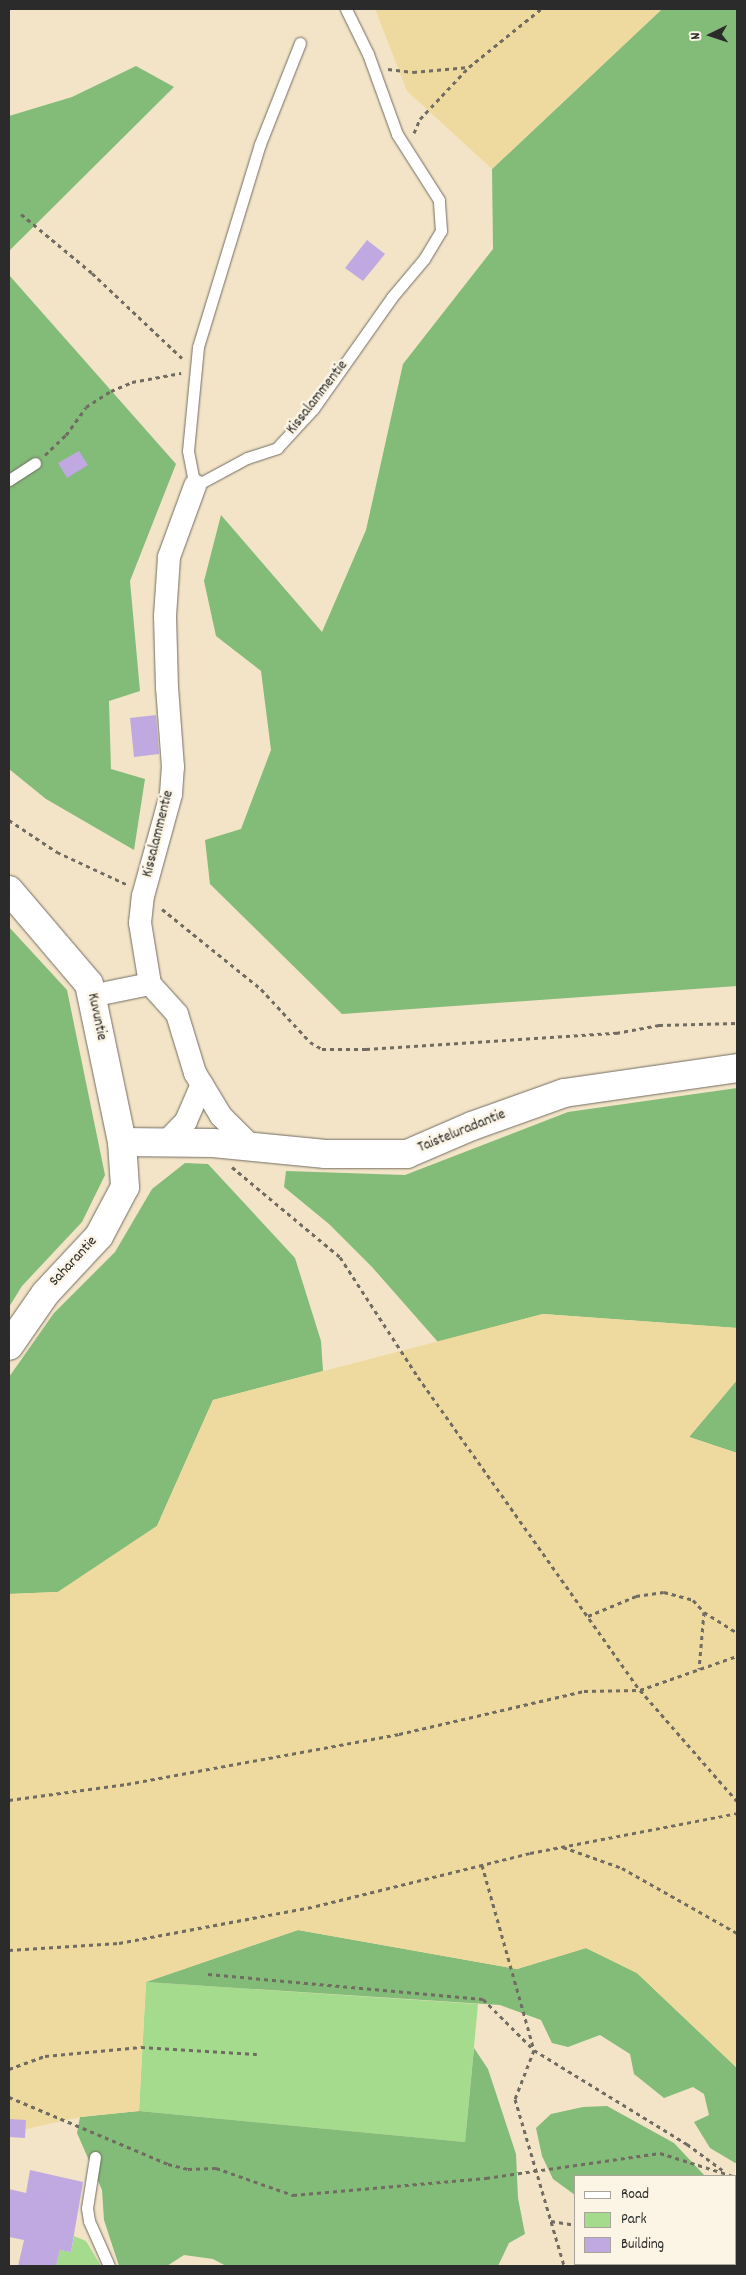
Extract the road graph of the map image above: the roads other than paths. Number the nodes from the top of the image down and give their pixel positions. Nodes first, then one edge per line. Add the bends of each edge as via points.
1 (346, 9) edge
2 (300, 43) dead end
3 (34, 463) road end
4 (9, 480) edge
5 (195, 486) junction
6 (9, 890) edge
7 (150, 984) junction
8 (91, 996) junction
9 (737, 1068) edge
10 (202, 1084) junction
11 (122, 1142) junction
12 (166, 1142) junction
13 (252, 1147) junction
14 (9, 1346) edge
15 (95, 2157) dead end
16 (109, 2266) edge

1 - 5 lane, Kissalammentie via 373,68 397,134 439,200 441,231 424,259 392,297 313,409 277,448 247,458
2 - 5 lane via 260,144 198,347 188,451
3 - 4 lane
5 - 7 street, Kissalammentie via 169,557 166,679 173,767 171,794 143,896 140,923
6 - 8 street, Kuvuntie via 89,984
7 - 8 street
7 - 10 street via 177,1014
8 - 11 street, Kuvuntie
9 - 13 street, Taisteluradantie via 564,1093 472,1126 407,1154 325,1154
10 - 12 street via 186,1121
10 - 13 street via 220,1116
11 - 12 street, Taisteluradantie
11 - 14 street, Saharantie via 125,1186 100,1236 45,1294
12 - 13 street, Taisteluradantie
15 - 16 lane via 88,2214

